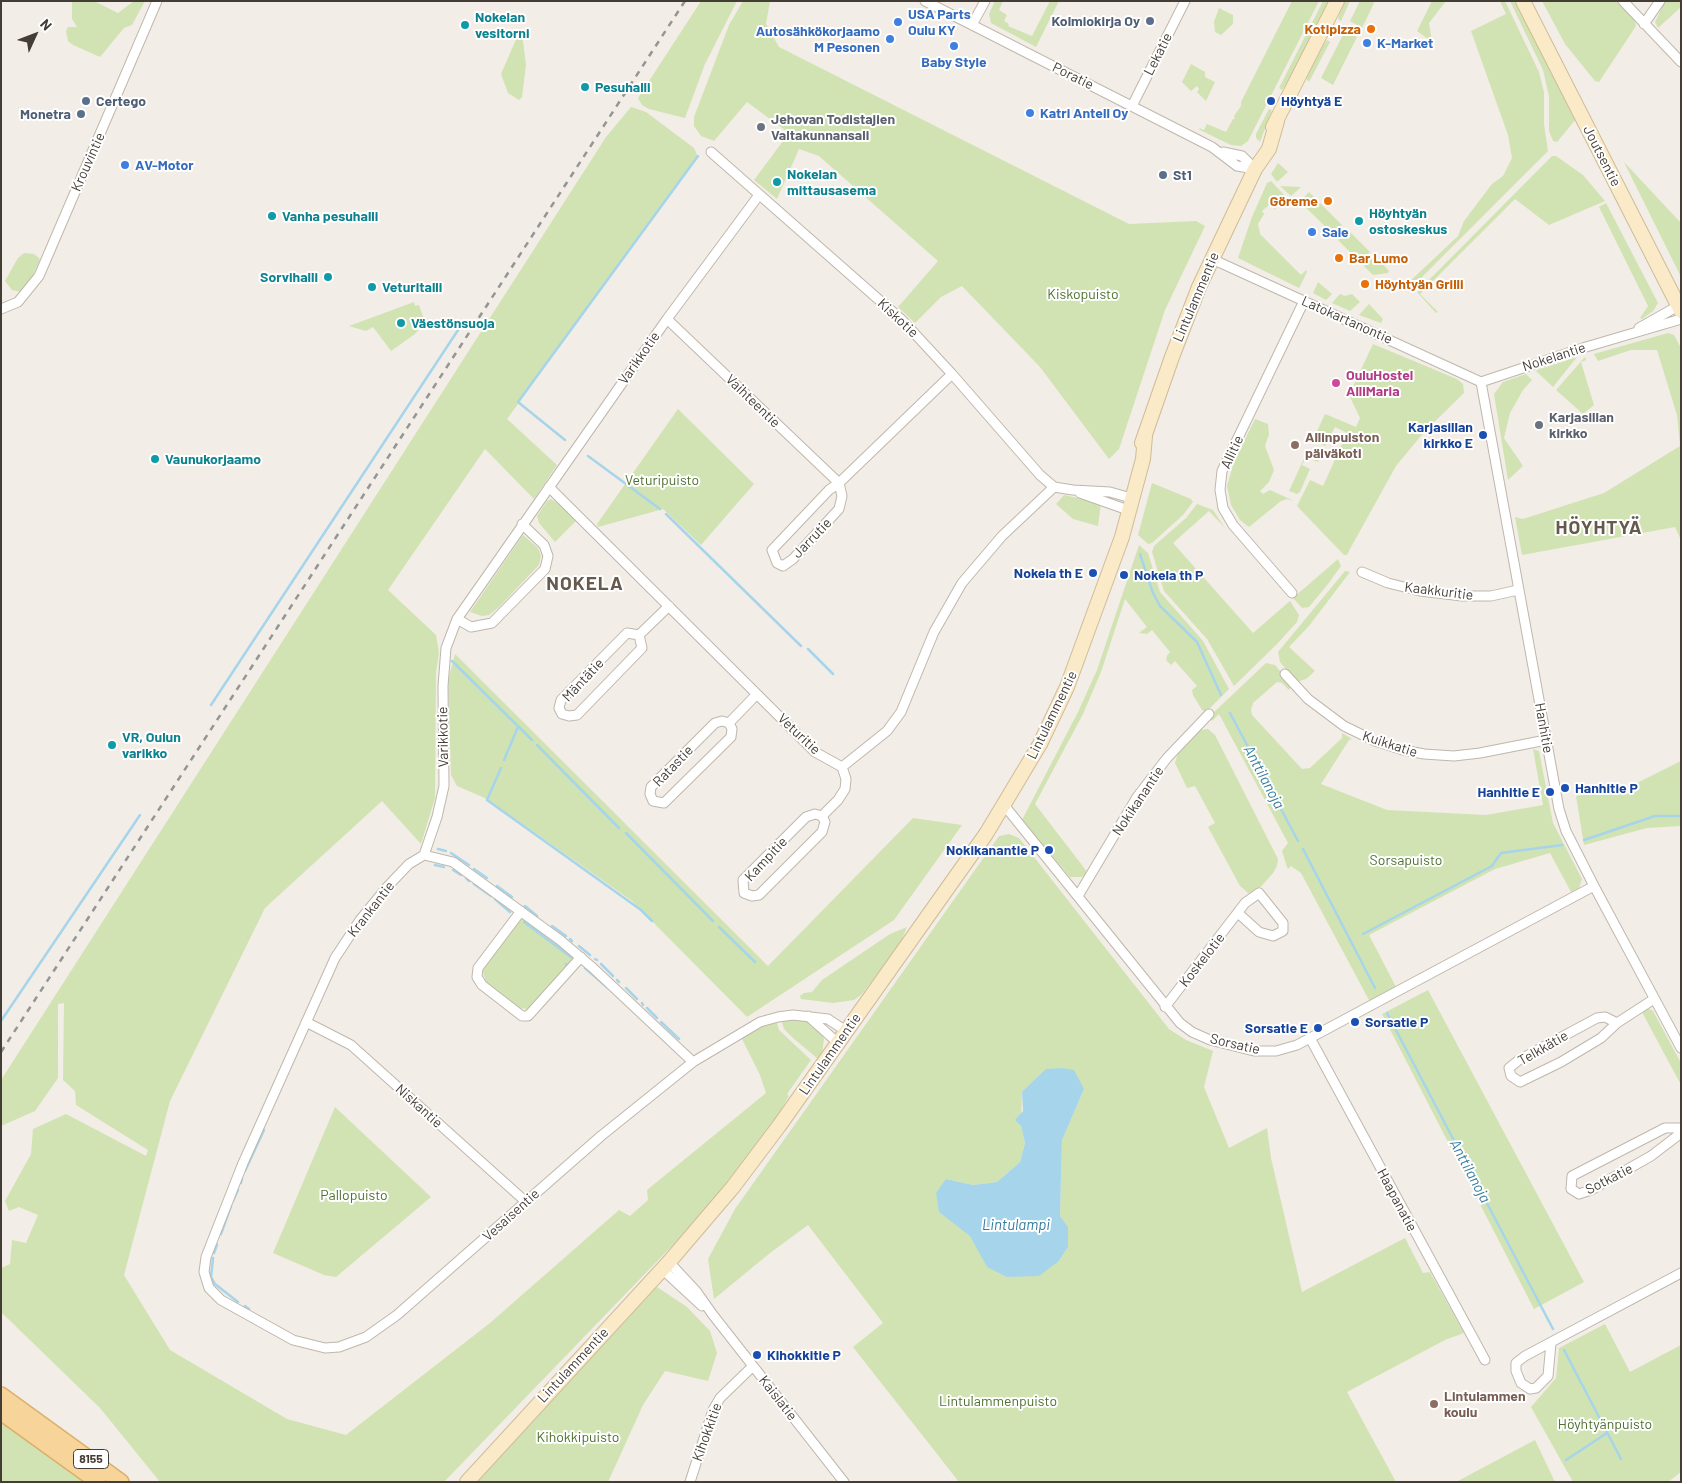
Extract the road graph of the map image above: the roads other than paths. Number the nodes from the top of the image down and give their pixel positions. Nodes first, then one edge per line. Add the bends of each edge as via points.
1 (158, 1) edge
2 (925, 1) edge
3 (985, 1) edge
4 (1184, 1) edge
5 (1337, 1) edge
6 (1523, 1) edge
7 (1623, 1) edge
8 (1660, 1) edge
9 (1644, 24) junction
10 (972, 25) junction
11 (1681, 62) edge
12 (1132, 106) junction
13 (711, 152) dead end
14 (1257, 165) junction
15 (759, 195) junction
16 (1212, 259) junction
17 (1304, 301) junction
18 (1, 309) edge
19 (1680, 310) edge
20 (667, 319) junction
21 (1628, 334) junction
22 (952, 374) junction
23 (1481, 382) junction
24 (839, 483) junction
25 (549, 487) junction
26 (1054, 487) junction
27 (1126, 503) junction
28 (522, 524) junction
29 (1362, 572) dead end
30 (1518, 590) junction
31 (1292, 593) dead end
32 (669, 606) junction
33 (457, 619) junction
34 (639, 635) junction
35 (1285, 674) dead end
36 (757, 694) junction
37 (1209, 714) dead end
38 (729, 724) junction
39 (1546, 740) junction
40 (842, 767) junction
41 (1004, 806) junction
42 (822, 816) junction
43 (424, 855) junction
44 (1594, 886) junction
45 (1078, 896) junction
46 (521, 911) junction
47 (1238, 913) junction
48 (581, 957) junction
49 (1654, 999) junction
50 (1165, 1007) junction
51 (808, 1016) junction
52 (306, 1022) junction
53 (1617, 1022) junction
54 (846, 1031) junction
55 (1310, 1038) junction
56 (838, 1042) junction
57 (1681, 1048) edge
58 (693, 1062) junction
59 (1681, 1128) edge
60 (1681, 1133) edge
61 (525, 1201) junction
62 (666, 1265) junction
63 (1681, 1273) edge
64 (209, 1288) joint
65 (1551, 1343) junction
66 (1485, 1360) dead end
67 (753, 1366) junction
68 (1, 1396) edge
69 (1, 1412) edge
70 (57, 1443) junction
71 (98, 1482) edge
72 (121, 1482) edge
73 (467, 1482) edge
74 (690, 1482) edge
75 (844, 1482) edge

1 - 18 street, Krouvintie via 39,276 18,302
2 - 10 street, Poratie
3 - 10 street
4 - 12 street, Lekatie
5 - 14 street, Lintulammentie via 1277,121 1270,150
6 - 19 street, Joutsentie
7 - 9 street
8 - 9 street
9 - 11 street
10 - 12 street, Poratie
12 - 14 street, Poratie via 1220,152 1242,156
13 - 15 street, Kiskotie
14 - 16 street, Lintulammentie
15 - 20 street, Varikkotie
15 - 22 street, Kiskotie via 903,321
16 - 17 street, Latokartanontie
16 - 27 street, Lintulammentie via 1130,474
17 - 23 street, Latokartanontie
17 - 31 street, Allitie via 1222,471 1220,490 1223,508 1233,525
19 - 21 street, Nokelantie
19 - 21 street, Nokelantie
20 - 24 street, Vaihteentie
20 - 25 street, Varikkotie
21 - 23 street, Nokelantie
22 - 24 street, Jarrutie
22 - 26 street, Kiskotie via 1016,450
23 - 30 street, Hanhitie
24 - 24 street, Jarrutie via 772,550 777,563 783,566 793,559 839,509 842,496
25 - 28 street, Varikkotie
25 - 32 street, Veturitie
26 - 27 street via 1110,492
26 - 40 street via 1002,536 962,583 934,632 901,712 886,731
27 - 41 street, Lintulammentie via 1114,535 1108,569 1086,641 1040,744
28 - 33 street, Varikkotie
28 - 33 street via 544,545 548,556 545,568 492,623 471,626
29 - 30 street, Kaakkuritie via 1404,587 1462,596 1490,596
30 - 39 street, Hanhitie
32 - 34 street, Mäntätie
32 - 36 street, Veturitie
33 - 43 street, Varikkotie via 446,648 444,786
34 - 34 street, Mäntätie via 642,648 577,715 562,714 559,708 561,700 627,633
35 - 39 street, Kuikkatie via 1308,699 1344,726 1376,742 1403,750 1454,756
36 - 38 street, Ratastie
36 - 40 street, Veturitie via 815,752
37 - 45 street, Nokikanantie via 1166,758 1138,797
38 - 38 street, Ratastie via 731,737 664,803 653,802 650,787 714,723 722,721
39 - 44 street, Hanhitie via 1561,816
40 - 42 street, Kampitie via 845,789
41 - 45 street, Sorsatie
41 - 54 street, Lintulammentie
42 - 42 street, Kampitie via 825,822 822,832 759,895 744,892 743,880 806,817
43 - 46 street via 453,862
43 - 52 street, Krankantie via 404,870 360,920 335,958
44 - 49 street, Hanhitie
44 - 55 street, Sorsatie
45 - 50 street, Sorsatie
46 - 48 street
46 - 48 street via 478,968 477,977 482,985 522,1016 528,1016
47 - 47 street, Koskelotie via 1259,932 1273,936 1283,931 1283,923 1259,893
47 - 50 street, Koskelotie
48 - 58 street
49 - 53 street, Telkkätie
49 - 57 street, Hanhitie
50 - 55 street, Sorsatie via 1192,1032 1254,1051 1276,1051
51 - 54 street, Vesaisentie via 828,1019
51 - 56 street
51 - 58 street, Vesaisentie via 793,1015 760,1022
52 - 61 street, Niskantie via 351,1045
52 - 64 street, Krankantie via 243,1163 206,1257 204,1272
53 - 53 street, Telkkätie via 1601,1038 1561,1062 1520,1082 1511,1076 1509,1068 1519,1060 1597,1018 1605,1017
54 - 56 street, Lintulammentie
55 - 66 street, Haapanatie
56 - 62 street, Lintulammentie via 734,1186
58 - 61 street, Vesaisentie
59 - 60 street, Sotkatie via 1665,1128 1572,1176 1571,1189 1579,1194 1591,1190 1651,1156
61 - 64 street, Vesaisentie via 396,1315 366,1337 339,1347 325,1348 293,1340 221,1300
62 - 67 street, Kaislatie via 696,1291
62 - 73 street, Lintulammentie
63 - 65 street
65 - 65 street via 1516,1363 1521,1383 1530,1389 1536,1388 1548,1376
67 - 74 street, Kihokkitie via 720,1398
67 - 75 street, Kaislatie
68 - 70 main road, 8155
69 - 70 main road, 8155
70 - 71 main road, 8155
70 - 72 main road, 8155

